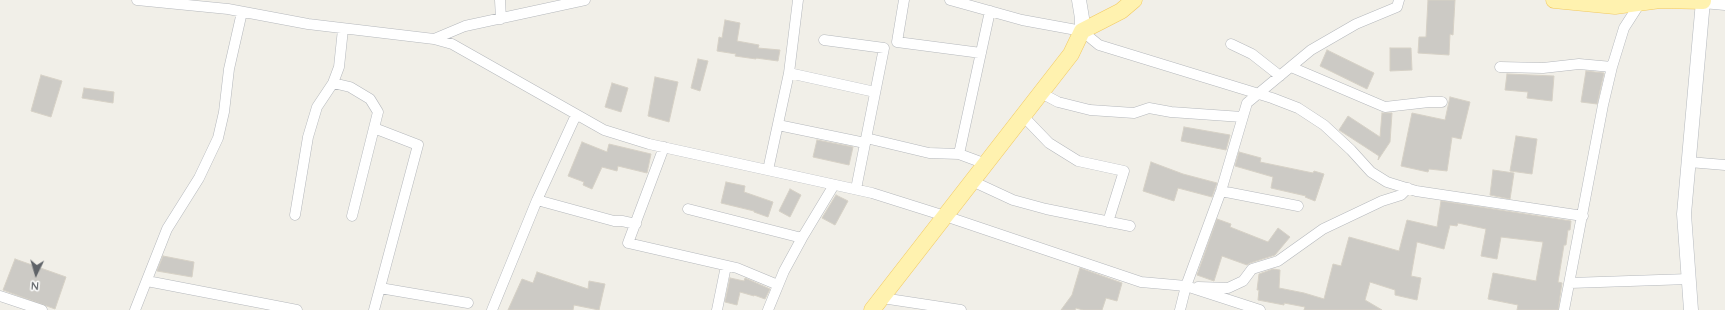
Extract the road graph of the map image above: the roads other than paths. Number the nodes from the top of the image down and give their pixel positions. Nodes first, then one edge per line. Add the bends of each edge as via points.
1 (136, 0) edge
2 (500, 0) edge
3 (585, 0) edge
4 (798, 0) edge
5 (904, 0) edge
6 (950, 0) edge
7 (1079, 0) edge
8 (1134, 0) edge
9 (1400, 0) edge
10 (1554, 0) edge
11 (1641, 1) edge
12 (1703, 1) edge
13 (228, 4) edge
14 (1725, 4) edge
15 (990, 11) junction
16 (242, 12) junction
17 (501, 18) junction
18 (343, 29) junction
19 (1082, 31) junction
20 (434, 39) junction
21 (824, 40) dead end
22 (1231, 44) dead end
23 (981, 53) junction
24 (1291, 67) junction
25 (1500, 67) dead end
26 (1612, 68) junction
27 (789, 73) junction
28 (1280, 76) junction
29 (333, 83) junction
30 (875, 92) junction
31 (1041, 93) junction
32 (1259, 94) junction
33 (1442, 102) dead end
34 (576, 116) junction
35 (1023, 116) junction
36 (1242, 117) junction
37 (778, 125) junction
38 (374, 128) junction
39 (865, 140) junction
40 (664, 147) junction
41 (959, 154) junction
42 (1689, 162) junction
43 (986, 164) junction
44 (1725, 165) edge
45 (768, 170) junction
46 (972, 181) junction
47 (834, 185) junction
48 (1408, 188) junction
49 (856, 190) junction
50 (1221, 191) junction
51 (537, 200) junction
52 (1298, 206) dead end
53 (688, 209) dead end
54 (295, 215) dead end
55 (352, 216) dead end
56 (945, 216) junction
57 (1583, 216) junction
58 (1108, 222) junction
59 (636, 224) junction
60 (1130, 226) dead end
61 (802, 238) junction
62 (726, 266) junction
63 (1689, 279) junction
64 (147, 281) junction
65 (1570, 283) junction
66 (778, 285) junction
67 (1186, 286) junction
68 (380, 288) junction
69 (0, 296) edge
70 (468, 302) dead end
71 (877, 304) edge
72 (42, 310) edge
73 (135, 310) edge
74 (297, 310) edge
75 (374, 310) edge
76 (492, 310) edge
77 (717, 310) edge
78 (768, 310) edge
79 (961, 310) edge
80 (1180, 310) edge
81 (1260, 310) edge
82 (1564, 310) edge
83 (1691, 310) edge

1 - 13 street
2 - 17 street
3 - 17 street
4 - 27 street
5 - 23 street via 897,42
6 - 15 street
7 - 19 main road
8 - 19 main road via 1121,11
9 - 24 street via 1397,8 1356,24 1312,50
10 - 11 main road via 1615,6
11 - 12 main road
11 - 26 street via 1624,28
12 - 14 main road
12 - 42 main road
13 - 16 street
15 - 19 street
15 - 23 street
16 - 18 street
16 - 64 street via 218,138 199,178 167,229
17 - 20 street via 466,26
18 - 20 street
18 - 29 street via 339,67
19 - 31 main road via 1071,54
19 - 32 street via 1100,45
20 - 34 street via 452,44
21 - 30 street via 884,48
22 - 28 street via 1252,54
23 - 41 street
24 - 28 street
24 - 33 street via 1385,107
25 - 26 street via 1544,68 1579,64
26 - 57 street
27 - 30 street
27 - 37 street
28 - 32 street
29 - 38 street via 350,87 370,99 378,112
29 - 54 street via 317,107 308,137
30 - 39 street
31 - 35 main road
31 - 36 street via 1058,102 1090,110 1134,113 1149,108
32 - 36 street via 1247,103
32 - 48 street via 1298,108 1324,125 1371,172 1387,182
34 - 40 street via 604,130
34 - 51 street
35 - 43 main road
35 - 58 street via 1049,143 1078,161 1124,171
36 - 50 street
37 - 39 street
37 - 45 street
38 - 55 street
38 - 68 street via 418,145
39 - 41 street via 929,153
39 - 49 street
40 - 45 street
40 - 59 street
41 - 43 street
42 - 44 street
42 - 63 main road via 1684,214
43 - 46 main road
45 - 47 street
46 - 56 main road
46 - 58 street via 1039,208
47 - 49 street
47 - 61 street
48 - 57 street
48 - 67 street via 1401,195 1382,201 1323,229 1278,261 1252,269 1243,281 1228,288
49 - 56 street
50 - 52 street
50 - 67 street
51 - 59 street via 614,221
51 - 76 street
53 - 61 street
56 - 67 street via 1141,282
56 - 71 main road
57 - 65 street
58 - 60 street
59 - 62 street via 628,243
61 - 66 street
62 - 66 street
62 - 77 street
63 - 65 street
63 - 83 main road
64 - 73 street
64 - 74 street
65 - 82 street
66 - 78 street
67 - 80 street
67 - 81 street
68 - 70 street
68 - 75 street
69 - 72 street
71 - 79 street

